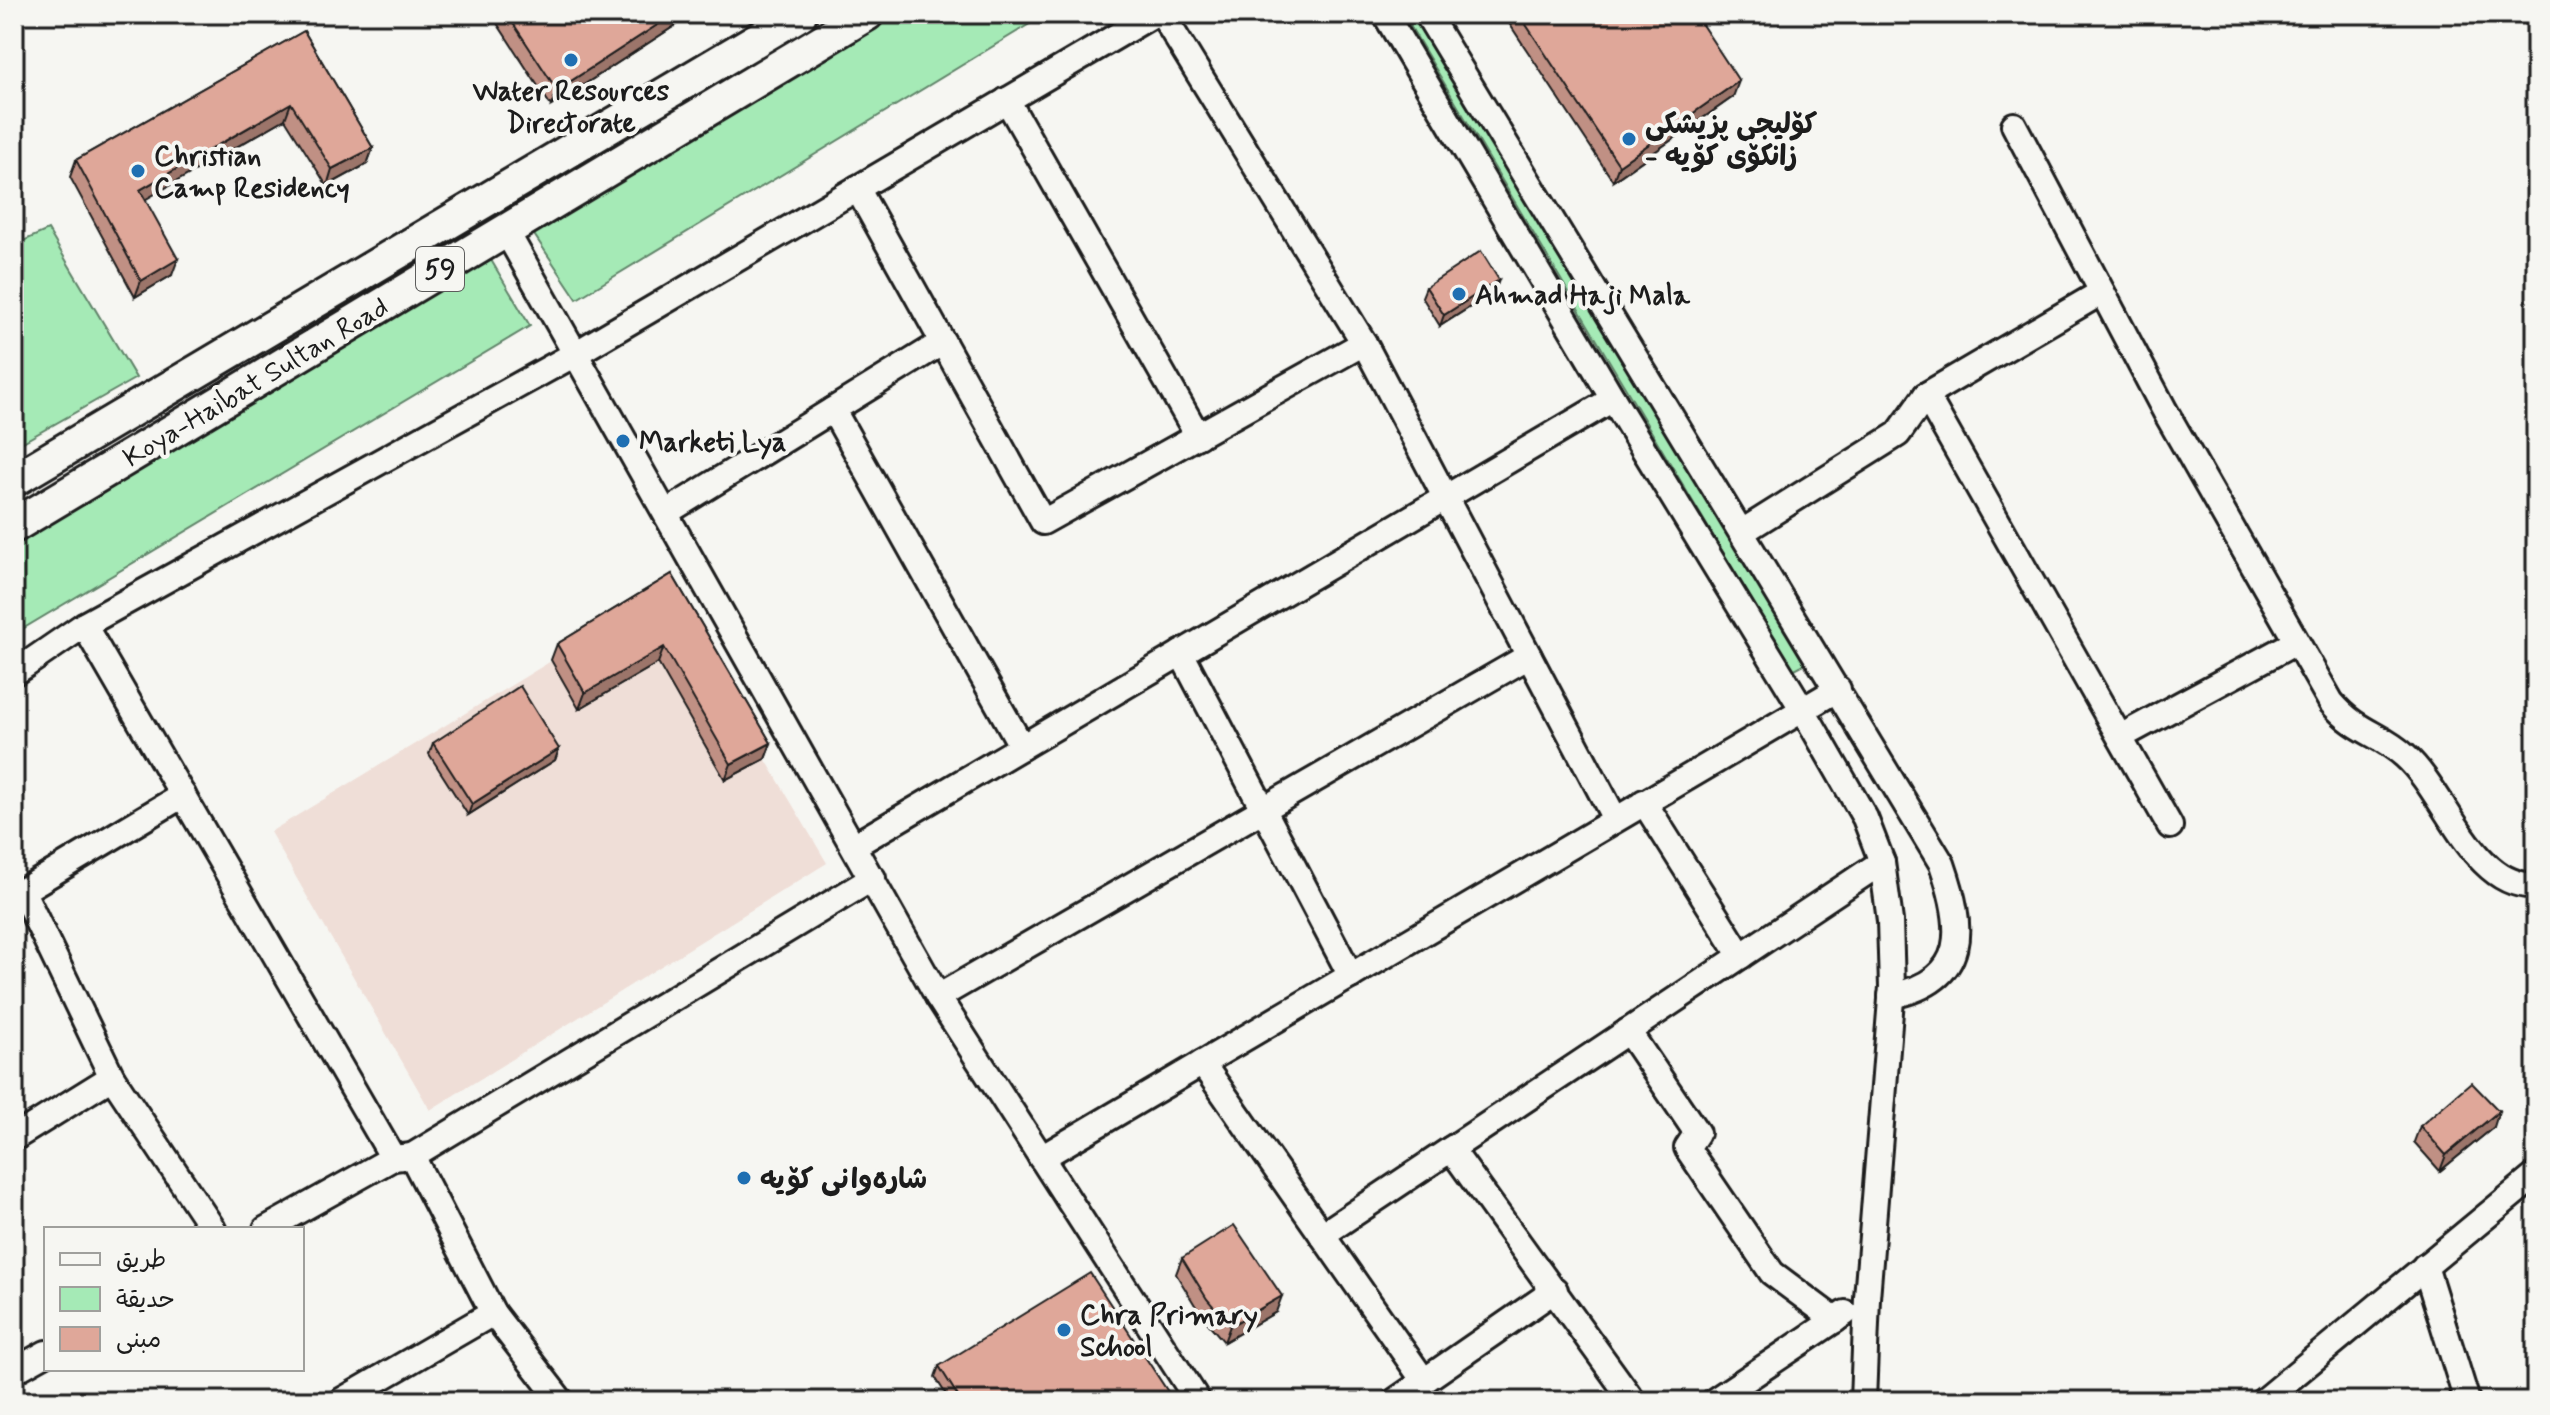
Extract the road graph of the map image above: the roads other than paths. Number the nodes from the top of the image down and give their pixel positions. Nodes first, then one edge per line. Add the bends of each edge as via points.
1 (800, 14) edge
2 (867, 14) edge
3 (1154, 14) edge
4 (1162, 14) edge
5 (1385, 14) edge
6 (1427, 14) edge
7 (1007, 100) junction
8 (2014, 125) dead end
9 (857, 188) junction
10 (505, 229) junction
11 (2102, 292) junction
12 (943, 342) junction
13 (1364, 343) junction
14 (575, 354) junction
15 (1926, 395) junction
16 (1613, 399) junction
17 (833, 410) junction
18 (1198, 436) junction
19 (14, 480) edge
20 (1445, 498) junction
21 (667, 512) junction
22 (14, 526) edge
23 (1742, 532) junction
24 (1760, 560) junction
25 (1725, 580) junction
26 (84, 625) junction
27 (2296, 642) junction
28 (1181, 653) junction
29 (1529, 656) junction
30 (14, 673) edge
31 (1838, 689) junction
32 (1803, 710) junction
33 (2120, 737) junction
34 (1022, 747) junction
35 (183, 795) junction
36 (1644, 802) junction
37 (1263, 809) junction
38 (1615, 819) junction
39 (2170, 826) dead end
40 (855, 845) junction
41 (1882, 862) junction
42 (873, 878) junction
43 (2536, 885) edge
44 (18, 893) edge
45 (1741, 956) junction
46 (1351, 976) junction
47 (1891, 996) junction
48 (938, 997) junction
49 (1628, 1031) junction
50 (1202, 1063) junction
51 (112, 1077) junction
52 (14, 1138) edge
53 (1451, 1149) junction
54 (402, 1157) junction
55 (1041, 1158) junction
56 (2536, 1175) edge
57 (212, 1227) edge
58 (270, 1227) edge
59 (1322, 1235) junction
60 (2425, 1266) junction
61 (1555, 1290) junction
62 (1867, 1298) junction
63 (493, 1313) junction
64 (1835, 1320) junction
65 (44, 1354) edge
66 (14, 1371) edge
67 (1424, 1381) junction
68 (341, 1401) edge
69 (561, 1401) edge
70 (1198, 1401) edge
71 (1395, 1401) edge
72 (1633, 1401) edge
73 (1714, 1401) edge
74 (1863, 1401) edge
75 (2263, 1401) edge
76 (2467, 1401) edge

1 - 19 main road, Koya-Haibat Sultan Road / 59
2 - 10 main road, Koya-Haibat Sultan Road / 59
3 - 7 street
4 - 13 street
5 - 16 street
6 - 23 street
7 - 9 street
7 - 18 street
8 - 11 street
9 - 12 street
9 - 14 street
10 - 14 street
10 - 22 main road, Koya-Haibat Sultan Road / 59
11 - 15 street
11 - 27 street
12 - 17 street
12 - 18 street via 1043,522
13 - 18 street
13 - 20 street
14 - 21 street
14 - 26 street
15 - 23 street via 1898,434
15 - 33 street
16 - 20 street
16 - 25 street
17 - 21 street
17 - 34 street
20 - 28 street
20 - 29 street
21 - 40 street
23 - 24 street
24 - 25 street
24 - 31 street
25 - 32 street
26 - 30 street
26 - 35 street
27 - 33 street
27 - 43 street via 2331,702 2356,727 2413,763 2486,866 2507,880
28 - 34 street
28 - 37 street
29 - 37 street
29 - 38 street
31 - 32 street
31 - 47 street via 1942,864 1955,904 1957,937 1944,973 1917,991
32 - 36 street
32 - 41 street via 1865,818
33 - 39 street
34 - 40 street
35 - 44 street
35 - 54 street
36 - 38 street
36 - 45 street
37 - 46 street
37 - 48 street
38 - 46 street
40 - 42 street
41 - 45 street
41 - 47 street via 1890,921
42 - 48 street
42 - 54 street
44 - 51 street
45 - 49 street
46 - 50 street
47 - 62 street
48 - 55 street
49 - 53 street
49 - 64 street via 1697,1133 1687,1148 1772,1273
50 - 55 street
50 - 59 street
51 - 52 street
51 - 57 street
53 - 59 street
53 - 61 street
54 - 58 street
54 - 63 street
55 - 70 street
56 - 60 street
59 - 67 street
60 - 75 street
60 - 76 street
61 - 67 street
61 - 72 street
62 - 64 street
62 - 74 street
63 - 68 street
63 - 69 street
64 - 73 street
65 - 66 street
67 - 71 street

